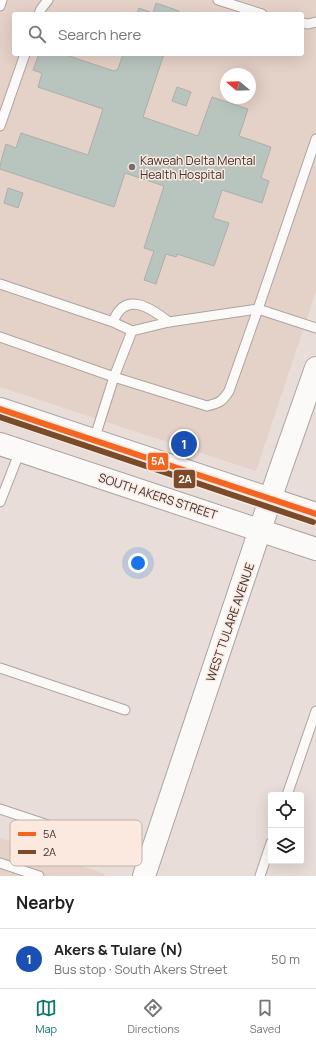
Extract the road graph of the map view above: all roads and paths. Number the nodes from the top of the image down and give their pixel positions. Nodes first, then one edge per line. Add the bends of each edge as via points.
1 (2, 0) edge
2 (48, 0) edge
3 (218, 0) edge
4 (0, 6) edge
5 (40, 12) edge
6 (256, 12) edge
7 (316, 22) edge
8 (304, 23) edge
9 (24, 56) edge
10 (0, 126) edge
11 (316, 139) edge
12 (0, 284) edge
13 (258, 308) junction
14 (113, 322) junction
15 (169, 322) junction
16 (316, 328) edge
17 (132, 331) junction
18 (0, 337) edge
19 (316, 368) edge
20 (114, 377) junction
21 (0, 409) edge
22 (94, 440) junction
23 (0, 444) edge
24 (20, 451) junction
25 (271, 499) junction
26 (0, 502) edge
27 (316, 514) edge
28 (260, 531) junction
29 (316, 549) edge
30 (0, 668) edge
31 (125, 710) dead end
32 (316, 711) edge
33 (288, 792) edge
34 (0, 809) edge
35 (27, 820) edge
36 (268, 852) edge
37 (0, 863) edge
38 (147, 868) edge
39 (39, 876) edge
40 (260, 876) edge

1 - 4 lane
2 - 5 lane
3 - 6 lane
7 - 8 lane
9 - 10 lane
11 - 13 lane
12 - 14 lane
13 - 15 lane
13 - 16 lane
13 - 20 lane via 228,391 219,403 207,406
14 - 15 lane via 120,309 135,304 149,308
14 - 17 lane
15 - 17 lane
17 - 20 lane
18 - 20 lane
19 - 25 main road, WEST TULARE AVENUE
20 - 22 lane
21 - 22 main road
22 - 25 main road
23 - 24 main road, SOUTH AKERS STREET
24 - 26 lane
24 - 28 main road, SOUTH AKERS STREET
25 - 27 main road
25 - 28 main road, WEST TULARE AVENUE
28 - 29 main road, SOUTH AKERS STREET
28 - 38 main road, WEST TULARE AVENUE
30 - 31 lane
32 - 33 lane
34 - 35 lane
36 - 40 lane
37 - 39 lane

